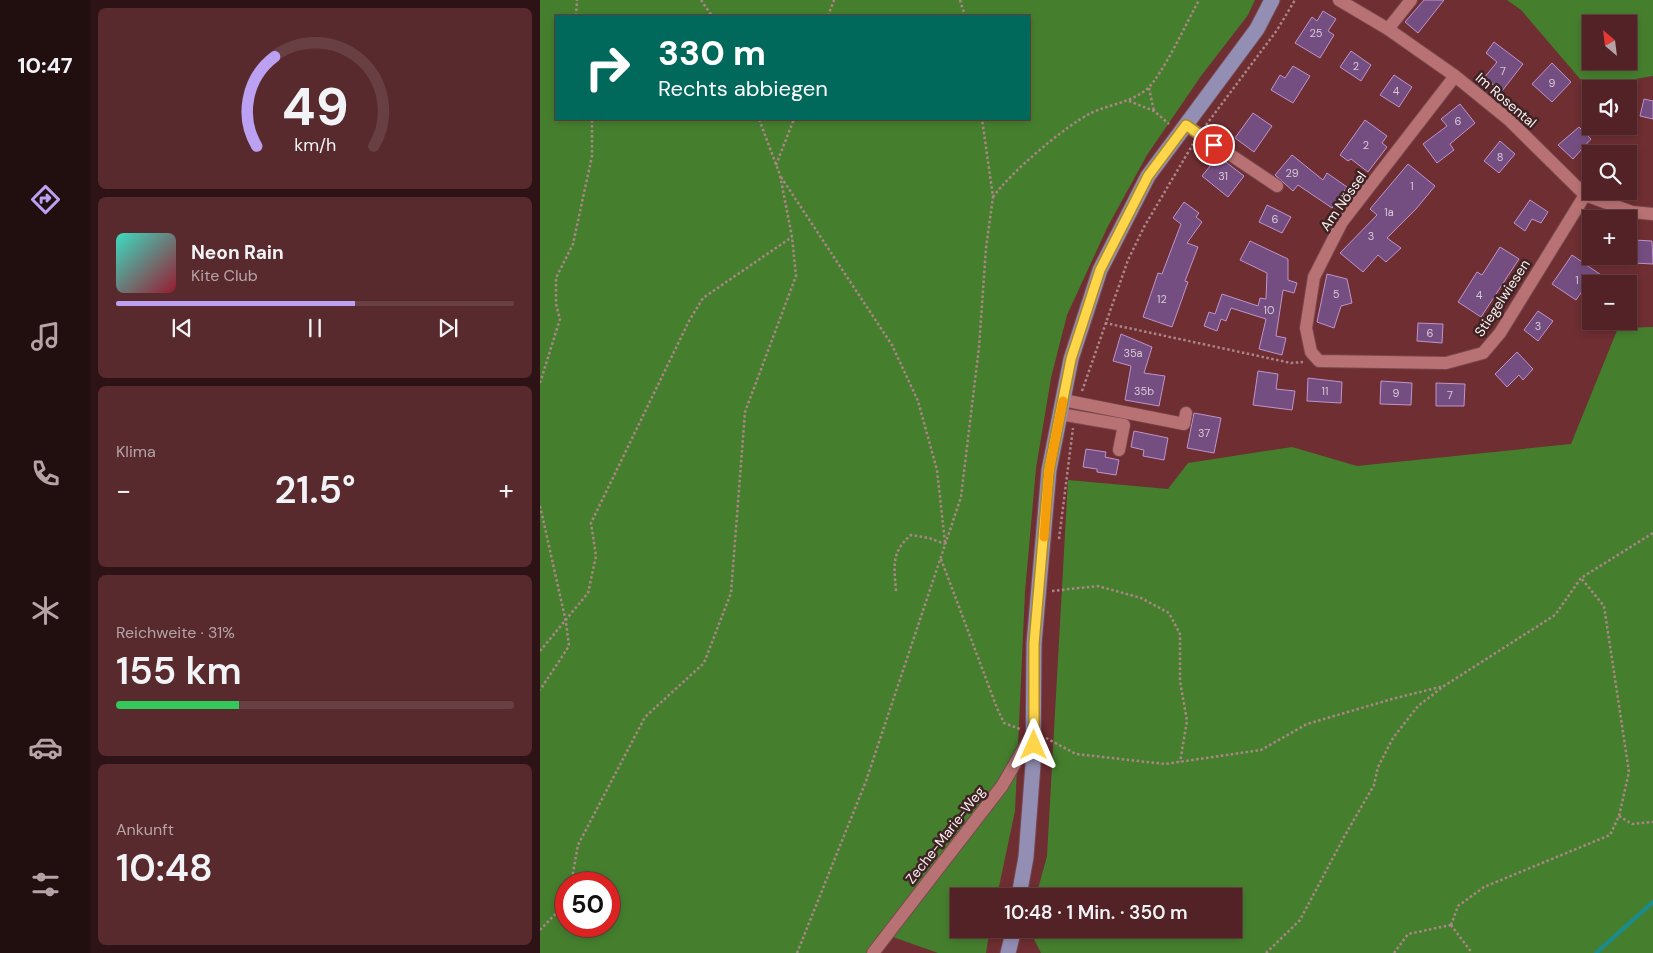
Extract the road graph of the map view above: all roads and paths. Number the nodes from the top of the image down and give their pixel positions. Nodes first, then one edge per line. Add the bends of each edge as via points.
1 (577, 0) edge
2 (701, 0) edge
3 (834, 0) edge
4 (960, 0) edge
5 (1199, 0) edge
6 (1272, 0) edge
7 (1339, 0) edge
8 (1411, 0) edge
9 (576, 15) edge
10 (711, 15) edge
11 (828, 15) edge
12 (965, 15) edge
13 (1388, 29) junction
14 (1455, 76) junction
15 (1148, 88) junction
16 (1129, 101) junction
17 (1154, 111) junction
18 (592, 120) edge
19 (759, 120) edge
20 (794, 120) edge
21 (982, 120) edge
22 (1182, 129) junction
23 (776, 165) junction
24 (780, 175) junction
25 (1277, 186) dead end
26 (1582, 192) edge
27 (993, 197) junction
28 (1582, 200) edge
29 (1599, 200) edge
30 (1653, 214) edge
31 (792, 237) junction
32 (1104, 323) dead end
33 (1319, 361) junction
34 (540, 383) edge
35 (1062, 407) junction
36 (1186, 414) dead end
37 (1119, 450) dead end
38 (540, 506) edge
39 (1653, 534) edge
40 (945, 544) junction
41 (941, 559) junction
42 (1581, 578) junction
43 (896, 590) dead end
44 (1052, 591) dead end
45 (566, 622) junction
46 (540, 652) edge
47 (1444, 686) junction
48 (540, 690) edge
49 (1034, 732) junction
50 (1180, 762) junction
51 (1619, 816) junction
52 (1653, 822) edge
53 (573, 872) edge
54 (1020, 888) edge
55 (555, 915) edge
56 (1452, 925) junction
57 (540, 930) edge
58 (797, 953) edge
59 (873, 953) edge
60 (1266, 953) edge
61 (1394, 953) edge
62 (1472, 953) edge

1 - 9 path
2 - 10 path
3 - 11 path
4 - 12 path
5 - 15 path
6 - 22 main road via 1257,29
7 - 13 street, Im Rosental
8 - 13 street
13 - 14 street, Im Rosental
14 - 26 street, Im Rosental via 1508,119
14 - 33 street, Am Nössel via 1342,222 1314,277 1306,328 1311,352
15 - 16 path
15 - 17 path
16 - 17 path
16 - 27 path via 1074,121 1002,183
17 - 22 path
18 - 34 path via 592,156 573,244 556,278 556,304 560,319
19 - 23 path
20 - 23 path
21 - 27 path
22 - 25 street
22 - 35 main road via 1148,176 1100,270 1071,359
23 - 24 path
24 - 31 path
24 - 40 path via 892,345 918,401 937,470
27 - 40 path via 961,497
28 - 33 street, Stiegelwiesen via 1500,333 1483,353 1446,363
29 - 30 street, Im Rosental via 1632,212
31 - 45 path via 703,298 689,321 591,524 596,556 588,593
31 - 53 path via 796,276 745,412 731,593 704,663 645,717 578,845
32 - 33 path via 1290,363
35 - 36 street via 1184,424
35 - 37 street via 1124,425
35 - 49 main road via 1049,470 1034,644
38 - 45 path
39 - 42 path
40 - 41 path
40 - 43 path via 911,536 899,545 895,560
41 - 49 path via 1004,723
41 - 58 path via 866,782
42 - 47 path via 1555,615
42 - 51 path via 1604,606 1628,772
44 - 50 path via 1098,586 1141,598 1169,612 1180,634 1180,681 1187,722
45 - 46 path
45 - 48 path via 569,646
47 - 50 path via 1307,724 1261,750
47 - 60 path via 1418,706 1392,738 1378,767 1374,785 1300,920
49 - 50 path via 1076,754 1165,764
49 - 54 main road via 1026,857
49 - 59 street, Zeche-Marie-Weg via 1002,786
51 - 52 path via 1632,824
51 - 56 path via 1610,835 1484,886 1458,906
55 - 57 path
56 - 61 path via 1408,934
56 - 62 path

